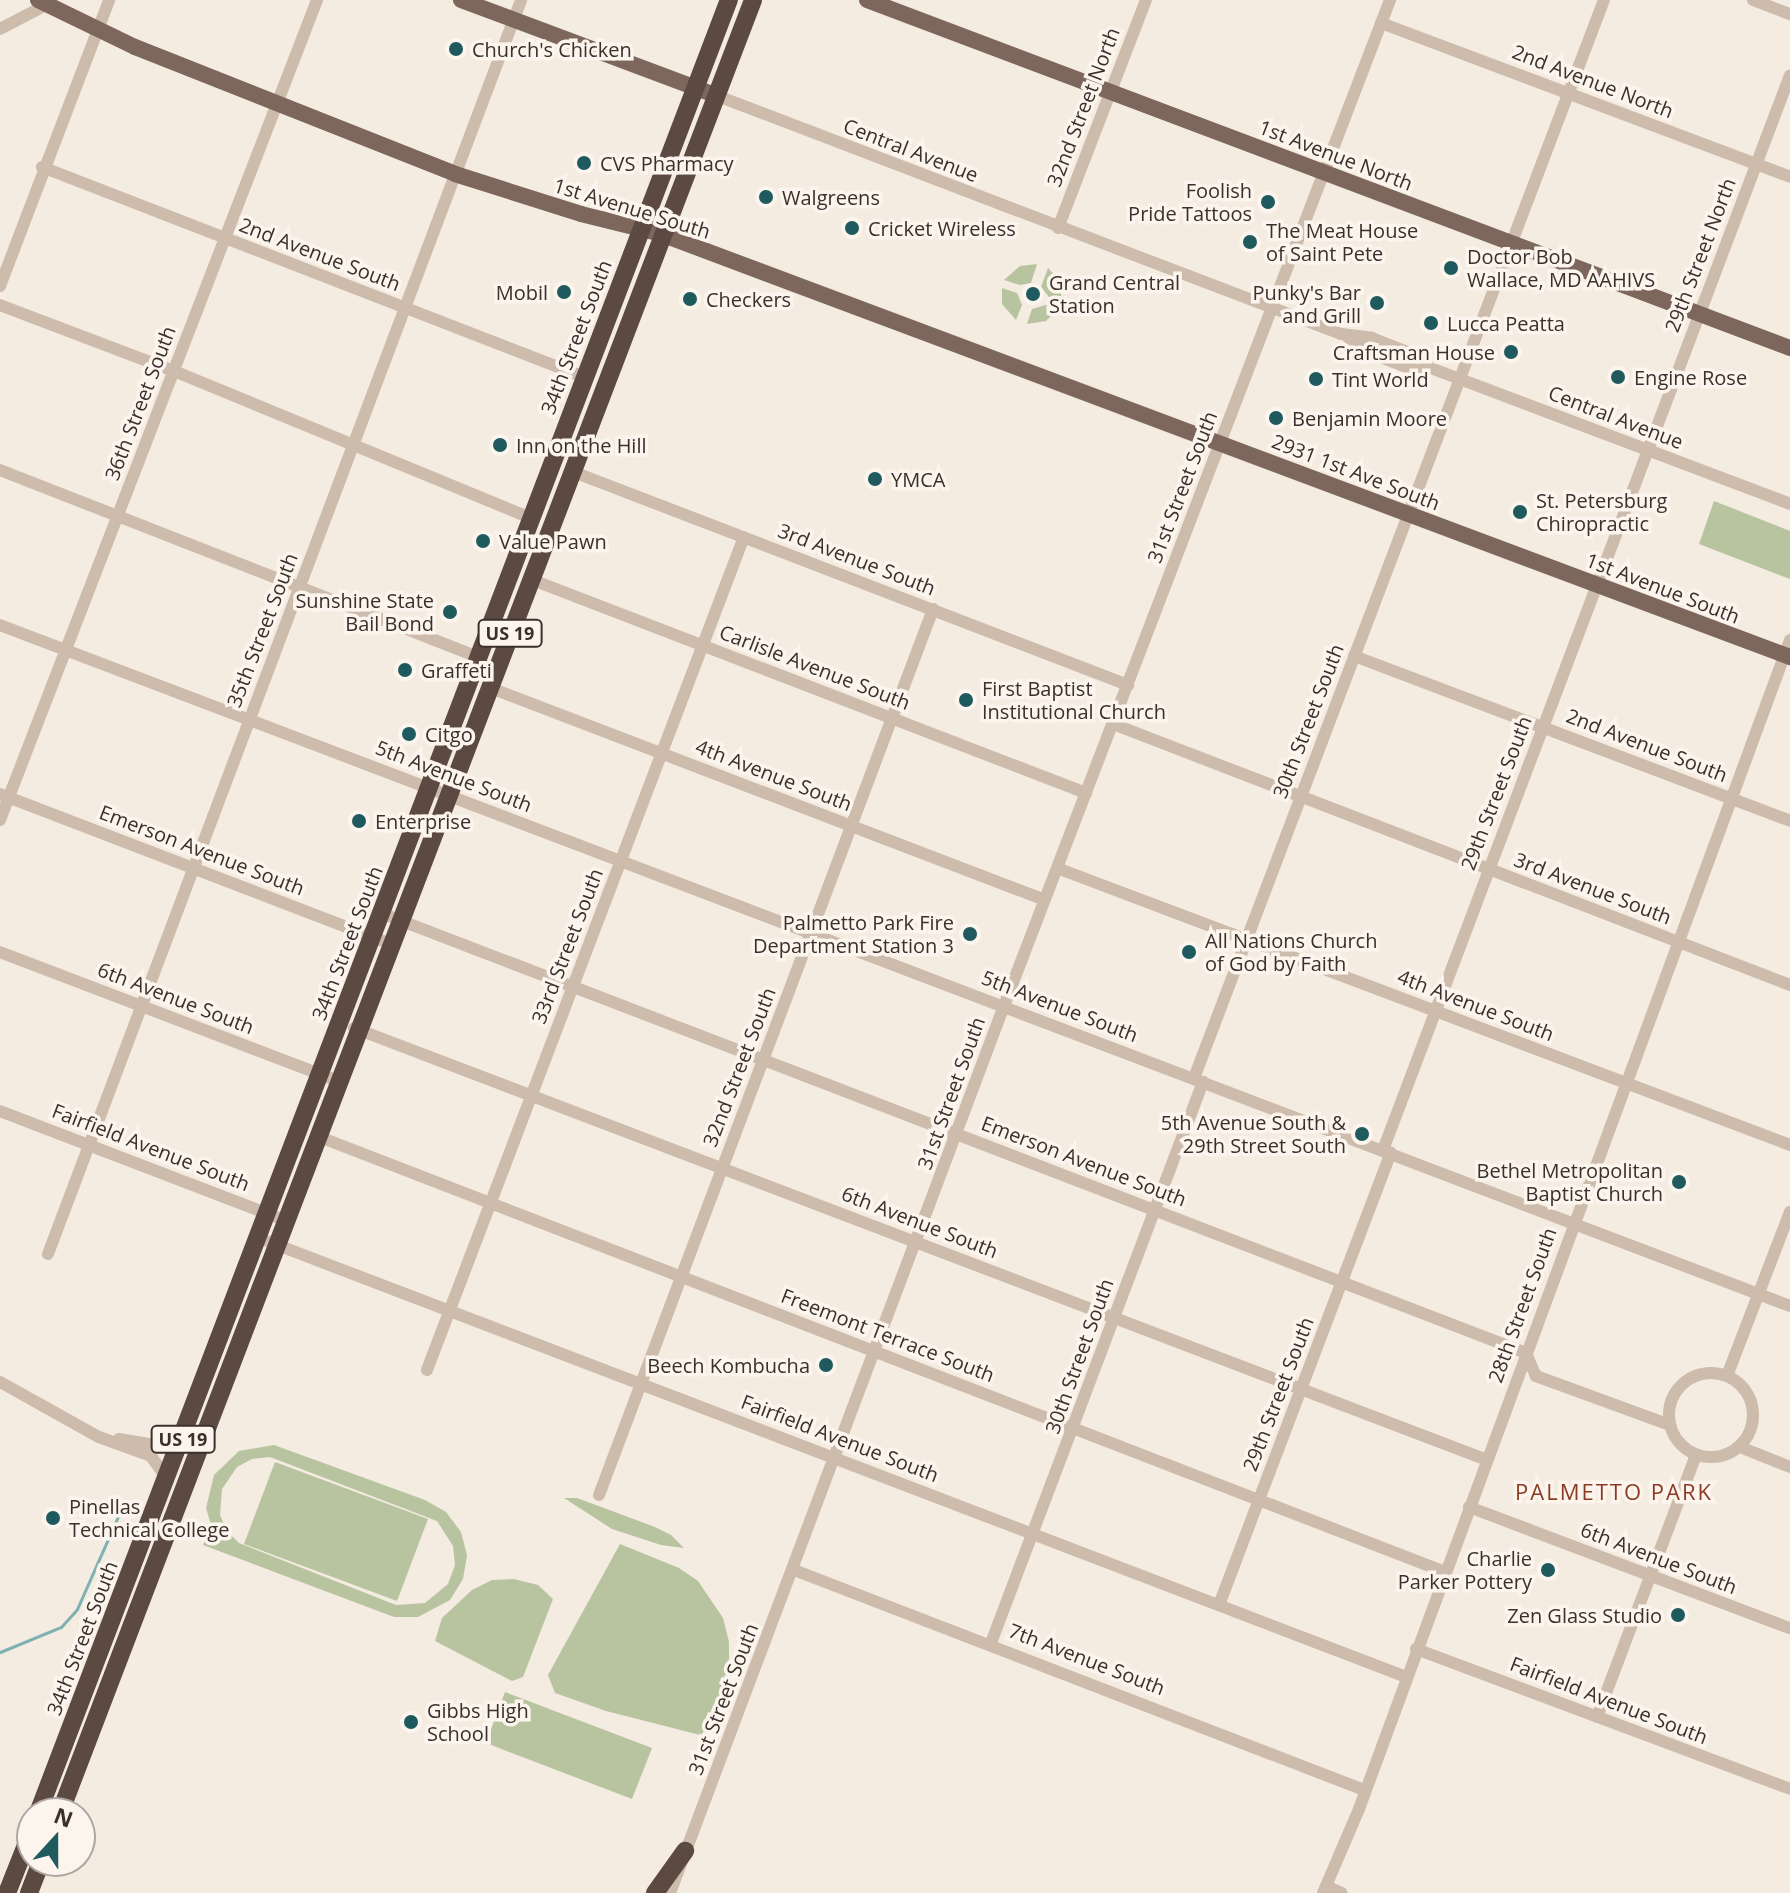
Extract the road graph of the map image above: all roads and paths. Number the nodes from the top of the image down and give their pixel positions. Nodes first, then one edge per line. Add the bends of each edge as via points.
1 (109, 0) edge
2 (317, 0) edge
3 (461, 0) edge
4 (521, 0) edge
5 (729, 0) edge
6 (753, 0) edge
7 (867, 0) edge
8 (1146, 0) edge
9 (1390, 0) edge
10 (1604, 0) edge
11 (1753, 0) edge
12 (42, 2) edge
13 (1790, 14) edge
14 (513, 20) junction
15 (1381, 23) junction
16 (0, 29) edge
17 (98, 29) junction
18 (1790, 75) edge
19 (695, 88) junction
20 (1110, 92) junction
21 (1568, 93) junction
22 (715, 95) junction
23 (277, 104) junction
24 (1756, 164) junction
25 (42, 167) junction
26 (1324, 173) junction
27 (455, 174) junction
28 (1790, 177) edge
29 (641, 228) junction
30 (1058, 228) junction
31 (661, 234) junction
32 (225, 238) junction
33 (1511, 243) junction
34 (0, 286) edge
35 (615, 296) junction
36 (0, 305) edge
37 (404, 308) junction
38 (1272, 308) junction
39 (1699, 314) junction
40 (1790, 348) edge
41 (615, 354) junction
42 (174, 371) junction
43 (1460, 379) junction
44 (582, 383) junction
45 (1220, 442) junction
46 (353, 445) junction
47 (1647, 450) junction
48 (0, 470) edge
49 (571, 471) junction
50 (1790, 504) edge
51 (1409, 514) junction
52 (118, 516) junction
53 (530, 518) junction
54 (744, 537) junction
55 (1477, 539) joint
56 (530, 579) junction
57 (1597, 584) junction
58 (299, 587) junction
59 (522, 602) junction
60 (933, 609) junction
61 (0, 625) edge
62 (703, 645) junction
63 (66, 650) junction
64 (1788, 651) edge
65 (1354, 656) junction
66 (478, 657) junction
67 (1128, 685) junction
68 (488, 687) junction
69 (892, 718) junction
70 (249, 719) junction
71 (1113, 724) junction
72 (1543, 727) junction
73 (661, 754) junction
74 (429, 787) junction
75 (1086, 793) junction
76 (447, 794) junction
77 (4, 795) edge
78 (1300, 798) junction
79 (1732, 798) junction
80 (0, 820) edge
81 (1790, 821) edge
82 (851, 826) junction
83 (621, 861) junction
84 (193, 868) junction
85 (1057, 868) junction
86 (1489, 870) junction
87 (1045, 900) junction
88 (390, 917) junction
89 (811, 933) junction
90 (372, 937) junction
91 (1247, 940) junction
92 (1679, 943) junction
93 (390, 944) junction
94 (0, 952) edge
95 (1790, 985) edge
96 (573, 987) junction
97 (141, 1006) junction
98 (1004, 1006) junction
99 (1435, 1011) junction
100 (340, 1022) junction
101 (358, 1029) junction
102 (763, 1060) junction
103 (329, 1078) junction
104 (1198, 1080) junction
105 (1626, 1083) junction
106 (532, 1095) junction
107 (0, 1111) edge
108 (956, 1134) junction
109 (317, 1136) junction
110 (89, 1145) junction
111 (1790, 1145) edge
112 (1387, 1151) junction
113 (722, 1168) junction
114 (491, 1203) junction
115 (1153, 1209) junction
116 (1790, 1212) edge
117 (269, 1214) junction
118 (287, 1221) junction
119 (1573, 1226) junction
120 (259, 1238) junction
121 (916, 1242) junction
122 (278, 1245) junction
123 (48, 1254) dead end
124 (681, 1277) junction
125 (1342, 1282) junction
126 (1759, 1295) junction
127 (1790, 1306) edge
128 (450, 1310) junction
129 (1115, 1318) junction
130 (875, 1352) junction
131 (1526, 1353) junction
132 (427, 1370) dead end
133 (1727, 1376) junction
134 (0, 1382) edge
135 (641, 1383) junction
136 (1301, 1389) junction
137 (1670, 1425) junction
138 (1073, 1428) junction
139 (99, 1437) junction
140 (1740, 1447) junction
141 (179, 1449) junction
142 (1696, 1455) junction
143 (835, 1458) junction
144 (1487, 1460) junction
145 (1790, 1467) edge
146 (167, 1480) junction
147 (599, 1495) dead end
148 (182, 1496) junction
149 (1259, 1500) junction
150 (1469, 1507) junction
151 (1033, 1534) junction
152 (794, 1570) junction
153 (1445, 1572) junction
154 (1652, 1576) junction
155 (1219, 1605) junction
156 (1790, 1628) edge
157 (991, 1643) junction
158 (1416, 1649) junction
159 (1406, 1677) junction
160 (1597, 1717) junction
161 (1789, 1786) edge
162 (1364, 1790) junction
163 (44, 1797) edge
164 (66, 1797) edge
165 (685, 1851) junction
166 (16, 1870) edge
167 (1324, 1890) edge
168 (7, 1893) edge
169 (655, 1893) edge
170 (670, 1893) edge
171 (1342, 1893) edge

1 - 17 street
2 - 23 street, 36th Street South
3 - 14 main road, Central Avenue
4 - 14 street, 35th Street South
5 - 19 highway, US 19
6 - 22 highway, US 19
7 - 20 main road, 1st Avenue North
8 - 20 street, 32nd Street North
9 - 15 street, 31st Street South
10 - 21 street, 30th Street South
11 - 13 street
12 - 16 street
12 - 17 main road, 1st Avenue South
14 - 19 main road, Central Avenue
14 - 27 street, 35th Street South
15 - 21 street, 2nd Avenue North
15 - 26 street, 31st Street South
17 - 23 main road, 1st Avenue South
17 - 25 street
18 - 24 street, 29th Street North
19 - 22 main road, Central Avenue
19 - 29 highway, 34th Street South / US 19
20 - 26 main road, 1st Avenue North
20 - 30 street, 32nd Street North
21 - 24 street, 2nd Avenue North
21 - 33 street, 30th Street South
22 - 30 street, Central Avenue
22 - 31 highway, 34th Street South / US 19
23 - 27 main road, 1st Avenue South
23 - 32 street, 36th Street South
24 - 28 street, 2nd Avenue North
24 - 39 street, 29th Street North
25 - 32 street, 2nd Avenue South
25 - 34 street
26 - 33 main road, 1st Avenue North
26 - 38 street, 31st Street South
27 - 29 main road, 1st Avenue South
27 - 37 street, 35th Street South
29 - 31 main road, 1st Avenue South
29 - 35 highway, 34th Street South / US 19
30 - 38 street, Central Avenue
31 - 41 highway, 34th Street South / US 19
31 - 45 main road, 1st Avenue South
32 - 37 street, 2nd Avenue South
32 - 42 street, 36th Street South
33 - 39 main road, 1st Avenue North
33 - 43 street, 30th Street South
35 - 41 highway via 626,304 610,345
35 - 44 highway, 34th Street South / US 19
36 - 42 street
37 - 44 street, 2nd Avenue South
37 - 46 street, 35th Street South
38 - 43 street, Central Avenue via 1348,337 1372,338
38 - 45 street, 31st Street South
39 - 40 main road, 1st Avenue North
39 - 47 street, 29th Street North
41 - 49 highway, 34th Street South / US 19
42 - 46 street
42 - 52 street, 36th Street South
43 - 47 street, Central Avenue
43 - 51 street, 30th Street South
44 - 49 highway via 589,399 567,456
44 - 53 highway, 34th Street South / US 19
45 - 51 main road, 2931 1st Ave South
45 - 67 street, 31st Street South
46 - 53 street
46 - 58 street, 35th Street South
47 - 50 street, Central Avenue
47 - 57 street, 29th Street South
48 - 52 street
49 - 54 street, 3rd Avenue South
49 - 56 highway, 34th Street South / US 19
51 - 55 main road, 2931 1st Ave South
51 - 65 street, 30th Street South
52 - 58 street
52 - 63 street, 36th Street South
53 - 59 highway via 537,537 518,587
53 - 66 highway, 34th Street South / US 19
54 - 60 street, 3rd Avenue South
54 - 62 street, 33rd Street South
55 - 57 main road, 1st Avenue South
56 - 59 highway, 34th Street South / US 19
56 - 62 street, Carlisle Avenue South
57 - 64 main road, 1st Avenue South
57 - 72 street, 29th Street South
58 - 66 street
58 - 70 street, 35th Street South
59 - 68 highway, 34th Street South / US 19
60 - 67 street, 3rd Avenue South
60 - 69 street, 32nd Street South
61 - 63 street, 5th Avenue South
62 - 69 street, Carlisle Avenue South
62 - 73 street, 33rd Street South
63 - 70 street, 5th Avenue South
63 - 77 street, 36th Street South
64 - 79 street, 28th Street South
65 - 72 street, 2nd Avenue South
65 - 78 street, 30th Street South
66 - 74 highway, 34th Street South / US 19
67 - 71 street, 31st Street South
68 - 73 street, 4th Avenue South
68 - 76 highway, 34th Street South / US 19
69 - 75 street, Carlisle Avenue South
69 - 82 street, 32nd Street South
70 - 74 street, 5th Avenue South
70 - 84 street, 35th Street South
71 - 75 street, 31st Street South
71 - 78 street, 3rd Avenue South
72 - 79 street, 2nd Avenue South
72 - 86 street, 29th Street South
73 - 82 street, 4th Avenue South
73 - 83 street, 33rd Street South
74 - 76 street, 5th Avenue South
74 - 88 highway, 34th Street South / US 19
75 - 85 street, 31st Street South
76 - 83 street, 5th Avenue South
76 - 88 highway, 34th Street South / US 19
77 - 80 street, 36th Street South
77 - 84 street, Emerson Avenue South
78 - 86 street, 3rd Avenue South
78 - 91 street, 30th Street South
79 - 81 street, 2nd Avenue South
79 - 92 street, 28th Street South
82 - 87 street, 4th Avenue South
82 - 89 street, 32nd Street South
83 - 89 street, 5th Avenue South
83 - 96 street, 33rd Street South
84 - 90 street, Emerson Avenue South
84 - 97 street, 35th Street South
85 - 87 street, 31st Street South
85 - 91 street, 4th Avenue South
86 - 92 street, 3rd Avenue South
86 - 99 street, 29th Street South
87 - 98 street, 31st Street South
88 - 90 highway, 34th Street South / US 19
88 - 93 highway, 34th Street South / US 19
88 - 96 street, Emerson Avenue South
89 - 98 street, 5th Avenue South
89 - 102 street, 32nd Street South
90 - 93 street, Emerson Avenue South
90 - 100 highway, 34th Street South / US 19
91 - 99 street, 4th Avenue South
91 - 104 street, 30th Street South
92 - 95 street, 3rd Avenue South
92 - 105 street, 28th Street South
93 - 101 highway, 34th Street South / US 19
94 - 97 street, 6th Avenue South
96 - 102 street, Emerson Avenue South
96 - 106 street, 33rd Street South
97 - 103 street, 6th Avenue South
97 - 110 street, 35th Street South
98 - 104 street, 5th Avenue South
98 - 108 street, 31st Street South
99 - 105 street, 4th Avenue South
99 - 112 street, 29th Street South
100 - 101 street, 6th Avenue South
100 - 103 highway, 34th Street South / US 19
101 - 103 highway, 34th Street South / US 19
101 - 106 street, 6th Avenue South
102 - 108 street, Emerson Avenue South
102 - 113 street, 32nd Street South
103 - 109 highway, 34th Street South / US 19
103 - 117 highway, 34th Street South / US 19
104 - 112 street, 5th Avenue South
104 - 115 street, 30th Street South
105 - 111 street, 4th Avenue South
105 - 119 street, 28th Street South
106 - 113 street, 6th Avenue South
106 - 114 street, 33rd Street South
107 - 110 street, Fairfield Avenue South
108 - 115 street, Emerson Avenue South
108 - 121 street, 31st Street South
109 - 114 street, Freemont Terrace South
109 - 118 highway, 34th Street South / US 19
110 - 117 street, Fairfield Avenue South
110 - 123 street, 35th Street South
112 - 119 street, 5th Avenue South
112 - 125 street, 29th Street South
113 - 121 street, 6th Avenue South
113 - 124 street, 32nd Street South
114 - 124 street, Freemont Terrace South
114 - 128 street, 33rd Street South
115 - 125 street, Emerson Avenue South
115 - 129 street, 30th Street South
116 - 126 street
117 - 118 street, Fairfield Avenue South
117 - 120 highway, 34th Street South / US 19
118 - 122 highway, 34th Street South / US 19
119 - 126 street, 5th Avenue South
119 - 131 street, 28th Street South
120 - 122 street, Fairfield Avenue South
120 - 141 highway, 34th Street South / US 19
121 - 129 street, 6th Avenue South
121 - 130 street, 31st Street South
122 - 128 street, Fairfield Avenue South
122 - 148 highway, 34th Street South / US 19
124 - 130 street, Freemont Terrace South
124 - 135 street, 32nd Street South
125 - 131 street, Emerson Avenue South
125 - 136 street, 29th Street South
126 - 127 street, 5th Avenue South
126 - 133 street
128 - 132 street, 33rd Street South
128 - 135 street, Fairfield Avenue South
129 - 136 street, 6th Avenue South
129 - 138 street, 30th Street South
130 - 138 street, Freemont Terrace South
130 - 143 street, 31st Street South
131 - 137 street, Emerson Avenue South via 1536,1376
131 - 144 street, 28th Street South
133 - 137 street via 1698,1375 1685,1381 1669,1405
133 - 140 street via 1748,1395 1753,1408 1753,1422
134 - 139 street
135 - 143 street, Fairfield Avenue South
135 - 147 street, 32nd Street South
136 - 144 street, 6th Avenue South
136 - 149 street, 29th Street South
137 - 142 street via 1677,1441
138 - 149 street, Freemont Terrace South
138 - 151 street, 30th Street South
139 - 141 street
139 - 146 street via 151,1456
140 - 142 street via 1719,1457
140 - 145 street
141 - 146 highway, 34th Street South / US 19
141 - 148 highway
142 - 154 street
143 - 151 street, Fairfield Avenue South
143 - 152 street, 31st Street South
144 - 150 street, 28th Street South
146 - 163 highway, 34th Street South / US 19
148 - 164 highway, 34th Street South / US 19
149 - 153 street, Freemont Terrace South
149 - 155 street, 29th Street South
150 - 153 street, 28th Street South
150 - 154 street, 6th Avenue South
151 - 155 street, Fairfield Avenue South
151 - 157 street, 30th Street South
152 - 157 street, 7th Avenue South
152 - 165 street, 31st Street South
153 - 158 street, 28th Street South
154 - 156 street, 6th Avenue South
154 - 160 street
155 - 159 street, Fairfield Avenue South
157 - 162 street, 7th Avenue South
158 - 159 street, 28th Street South
158 - 160 street, Fairfield Avenue South
159 - 162 street, 28th Street South
160 - 161 street, Fairfield Avenue South
162 - 167 street, 28th Street South
165 - 169 highway
165 - 170 street, 31st Street South
166 - 168 highway
167 - 171 street

